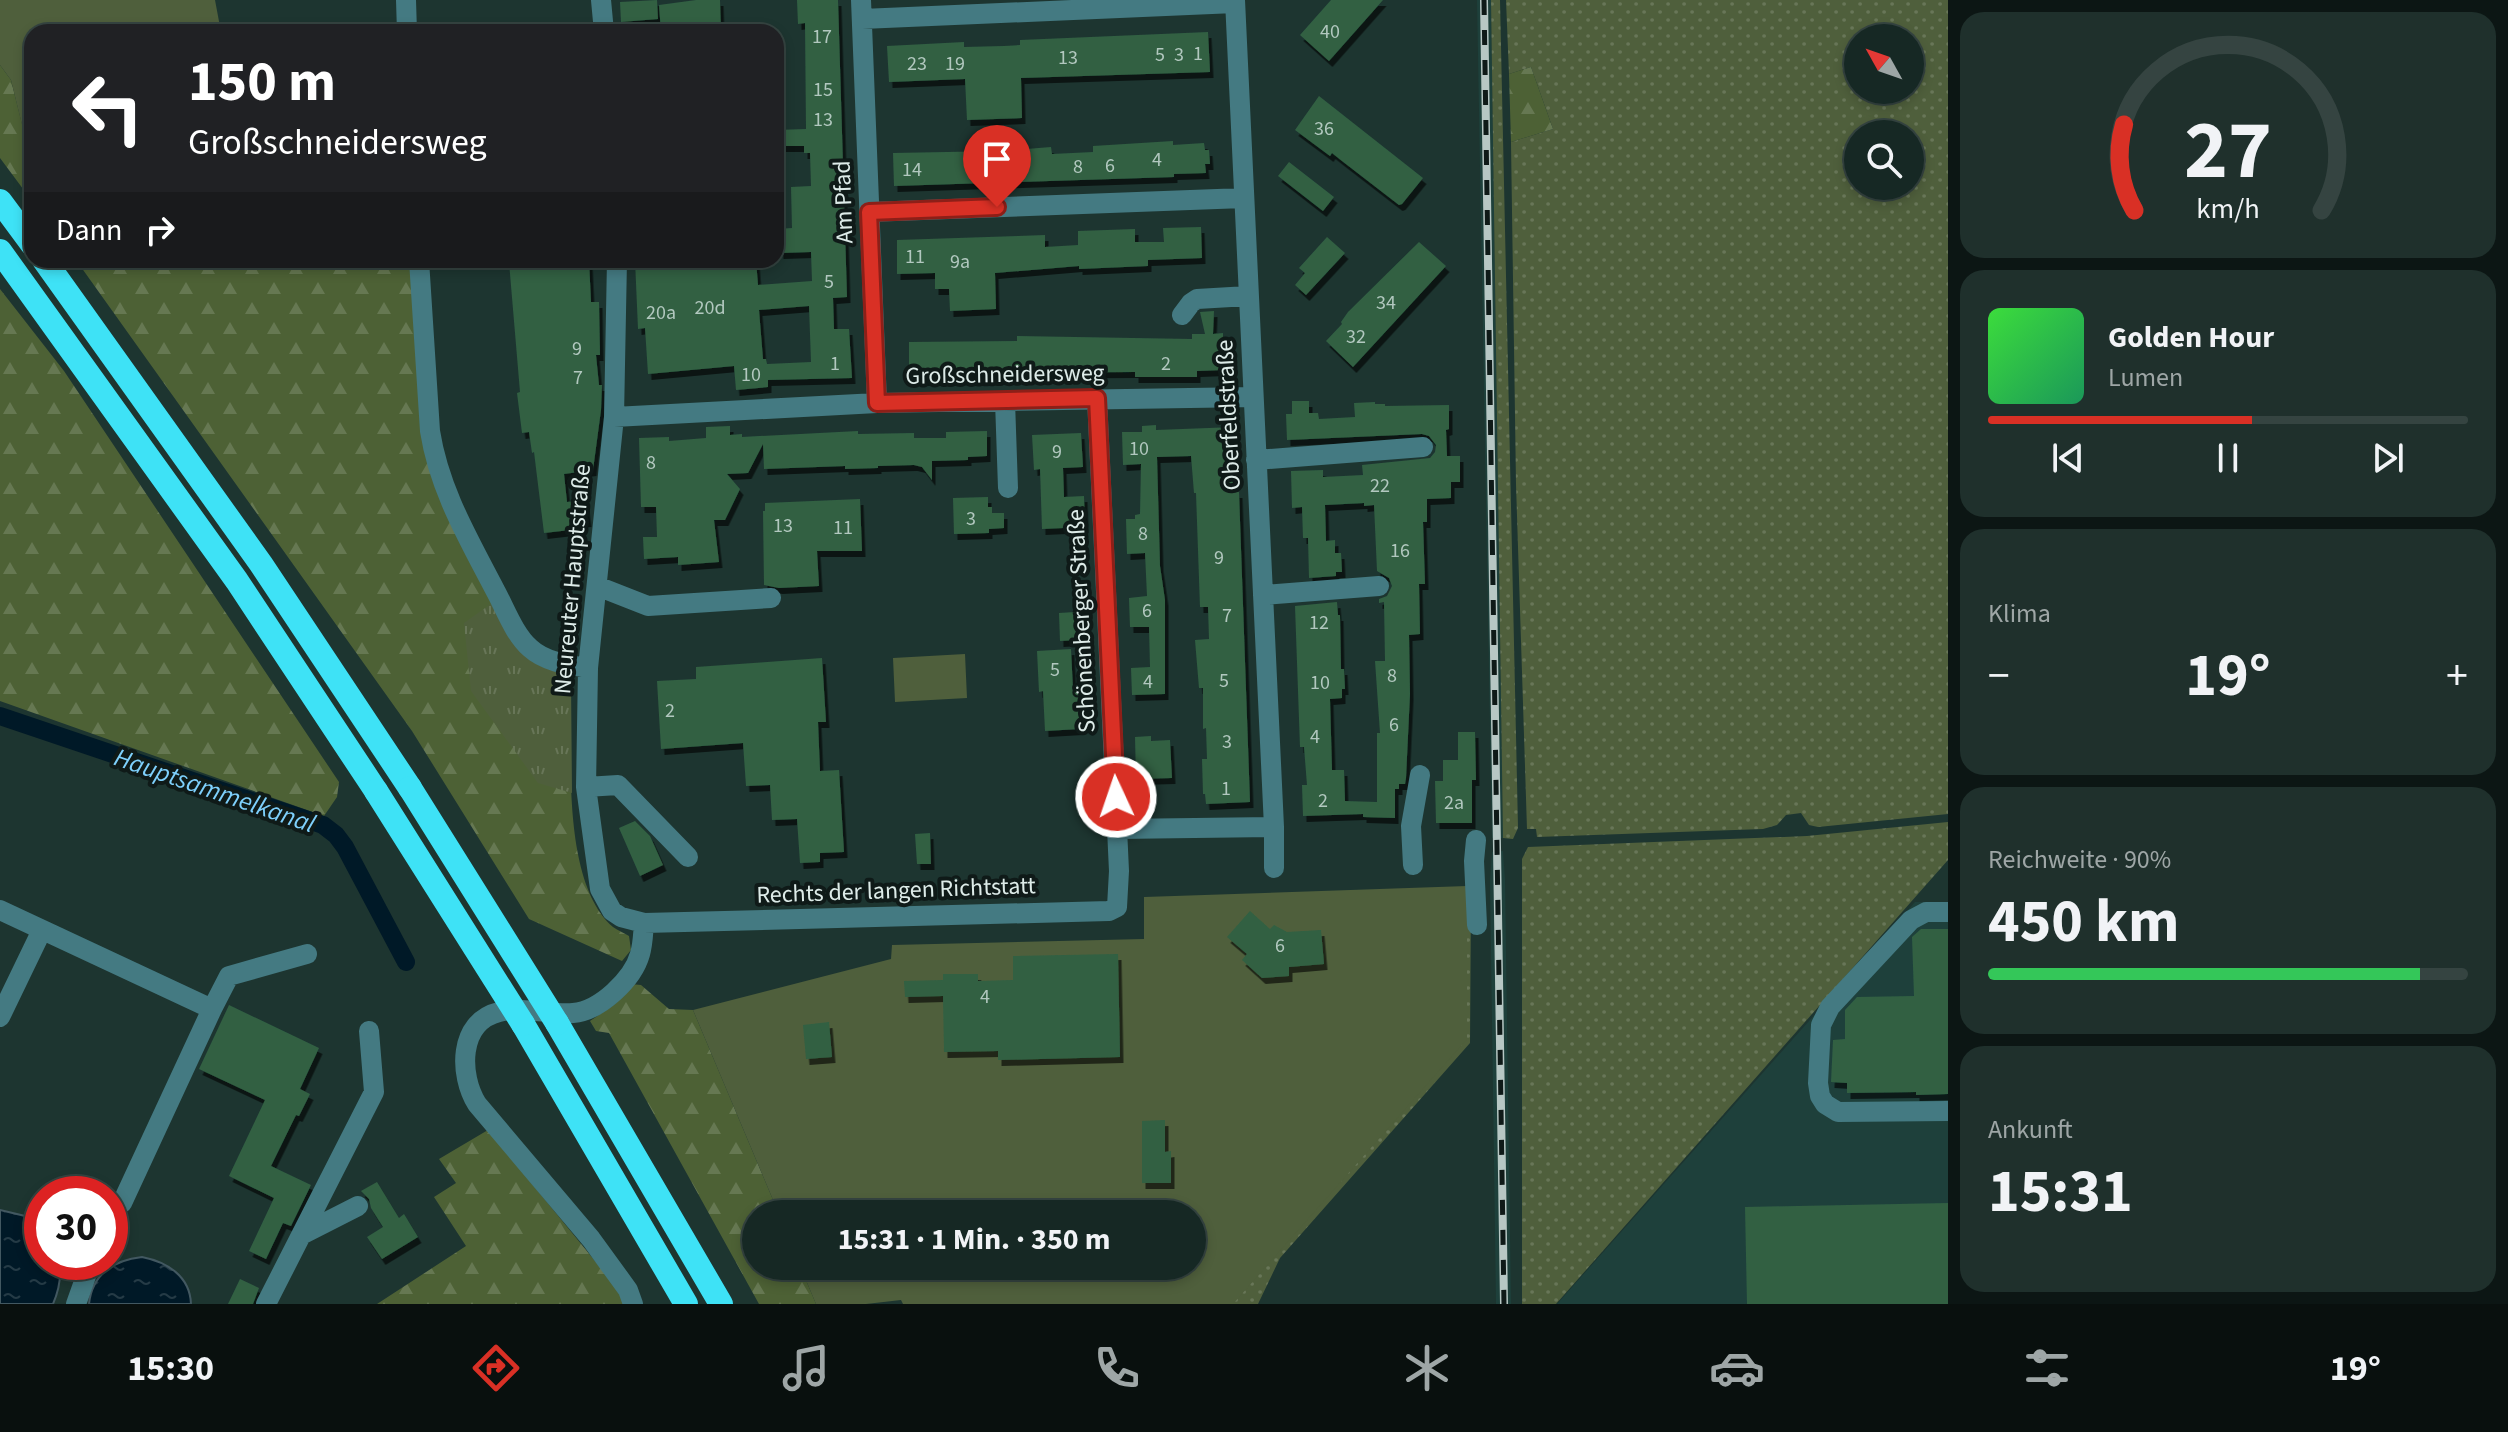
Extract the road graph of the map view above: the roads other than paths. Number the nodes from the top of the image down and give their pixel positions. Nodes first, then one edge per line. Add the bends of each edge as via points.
1 (406, 0) edge
2 (601, 0) edge
3 (1235, 2) edge
4 (861, 10) edge
5 (407, 24) edge
6 (603, 24) edge
7 (1244, 198) junction
8 (0, 201) edge
9 (869, 212) junction
10 (24, 233) edge
11 (0, 251) edge
12 (50, 268) edge
13 (419, 268) edge
14 (617, 268) edge
15 (1248, 296) junction
16 (1182, 315) dead end
17 (1253, 397) junction
18 (1097, 398) junction
19 (1005, 401) junction
20 (877, 403) junction
21 (614, 417) junction
22 (1423, 447) dead end
23 (1256, 460) junction
24 (1008, 488) dead end
25 (597, 586) junction
26 (1379, 586) dead end
27 (1263, 595) junction
28 (771, 598) dead end
29 (588, 668) junction
30 (1420, 775) dead end
31 (586, 787) junction
32 (1274, 827) junction
33 (1117, 829) junction
34 (1476, 840) dead end
35 (688, 857) dead end
36 (1413, 865) dead end
37 (1274, 868) dead end
38 (605, 901) joint
39 (0, 910) edge
40 (1948, 912) edge
41 (644, 923) junction
42 (1477, 925) dead end
43 (42, 930) junction
44 (307, 954) dead end
45 (212, 1009) junction
46 (0, 1017) edge
47 (369, 1031) dead end
48 (1948, 1111) edge
49 (128, 1190) edge
50 (358, 1206) dead end
51 (301, 1235) junction
52 (85, 1280) edge
53 (76, 1304) edge
54 (266, 1304) edge
55 (633, 1304) edge
56 (686, 1304) edge
57 (721, 1304) edge

1 - 5 street
2 - 6 street
3 - 4 street
3 - 7 street, Oberfeldstraße
4 - 9 street, Am Pfad
7 - 9 street
7 - 15 street, Oberfeldstraße
8 - 10 highway
9 - 20 street, Am Pfad
11 - 56 highway, bridge via 237,581 376,791 523,1024
12 - 57 highway, bridge via 261,564 410,788 557,1023
13 - 29 street via 430,431 446,495 528,646 553,660
14 - 21 street, Neureuter Hauptstraße
15 - 16 street via 1197,299
15 - 17 street, Oberfeldstraße
17 - 18 street, Großschneidersweg
17 - 23 street, Oberfeldstraße
18 - 19 street, Großschneidersweg
18 - 33 street, Schönenberger Straße
19 - 20 street, Großschneidersweg
19 - 24 street
20 - 21 street, Großschneidersweg
21 - 25 street, Neureuter Hauptstraße
22 - 23 street
23 - 27 street, Oberfeldstraße
25 - 28 street via 648,606
25 - 29 street, Neureuter Hauptstraße
26 - 27 street
27 - 32 street, Oberfeldstraße
29 - 31 street, Neureuter Hauptstraße
30 - 36 street via 1411,826
31 - 35 street via 618,785
31 - 38 street, Neureuter Hauptstraße
32 - 33 street
32 - 37 street, Oberfeldstraße
33 - 41 street, Rechts der langen Richtstatt via 1120,899 1109,911
34 - 42 street
38 - 41 street, Rechts der langen Richtstatt via 621,917
39 - 43 street
40 - 48 street via 1926,912 1911,920 1830,1007 1821,1025 1818,1083 1825,1104 1838,1112
41 - 55 street via 634,969 601,1001 573,1013 501,1011 486,1017 471,1035 464,1063 477,1104 591,1239
43 - 45 street
43 - 46 street
44 - 45 street via 229,976
45 - 49 street
47 - 51 street via 374,1092
50 - 51 street
51 - 54 street
52 - 53 street

